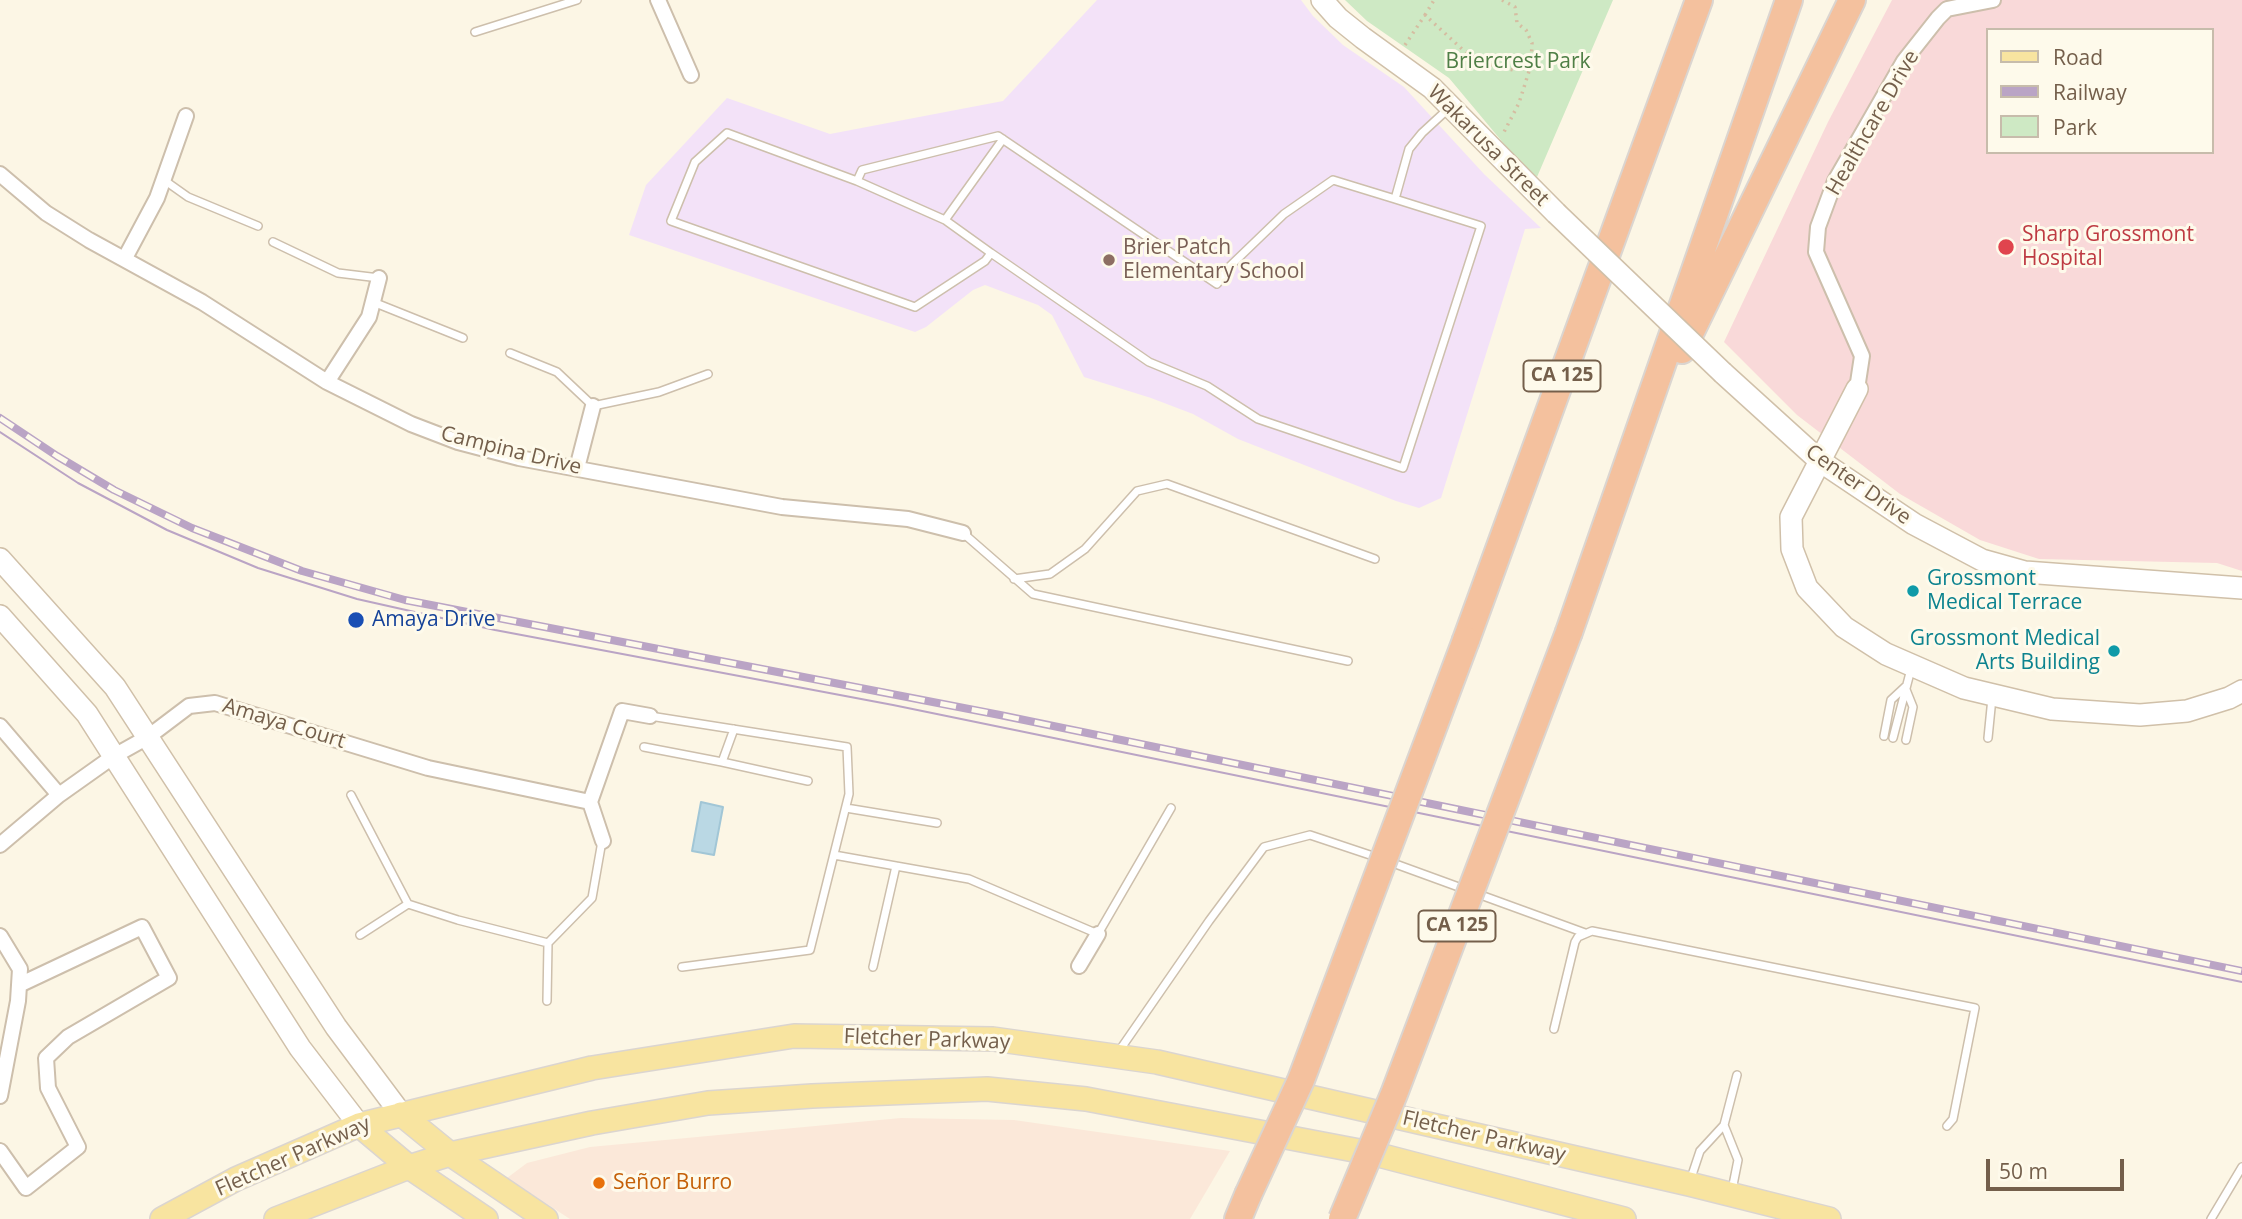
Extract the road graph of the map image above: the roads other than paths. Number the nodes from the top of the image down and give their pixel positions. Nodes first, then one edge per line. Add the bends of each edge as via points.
1 (576, 0) edge
2 (658, 0) edge
3 (1322, 0) edge
4 (1686, 0) edge
5 (1699, 0) edge
6 (1788, 0) edge
7 (1852, 0) edge
8 (1993, 0) edge
9 (1945, 5) edge
10 (475, 32) dead end
11 (691, 75) dead end
12 (1451, 106) junction
13 (1657, 112) junction
14 (186, 116) dead end
15 (1003, 139) junction
16 (0, 174) edge
17 (164, 180) junction
18 (857, 181) junction
19 (1395, 199) junction
20 (1556, 213) joint
21 (945, 220) junction
22 (258, 226) dead end
23 (273, 242) dead end
24 (991, 253) junction
25 (125, 258) junction
26 (379, 278) joint
27 (372, 302) junction
28 (463, 338) dead end
29 (510, 353) dead end
30 (708, 374) dead end
31 (327, 382) junction
32 (1857, 389) joint
33 (593, 406) junction
34 (1632, 452) junction
35 (1821, 461) junction
36 (577, 468) junction
37 (962, 533) joint
38 (0, 559) edge
39 (1375, 559) dead end
40 (1014, 579) junction
41 (2242, 588) edge
42 (0, 616) edge
43 (1348, 661) dead end
44 (1912, 665) junction
45 (1905, 687) junction
46 (2242, 691) edge
47 (1992, 694) junction
48 (650, 716) joint
49 (0, 726) edge
50 (733, 729) junction
51 (1884, 736) dead end
52 (148, 737) junction
53 (1894, 738) dead end
54 (1988, 738) dead end
55 (1906, 740) dead end
56 (644, 747) dead end
57 (114, 756) junction
58 (722, 762) junction
59 (808, 781) dead end
60 (59, 795) junction
61 (351, 795) dead end
62 (590, 802) junction
63 (846, 808) junction
64 (1171, 808) dead end
65 (937, 822) dead end
66 (603, 841) joint
67 (0, 845) edge
68 (834, 855) junction
69 (896, 866) junction
70 (408, 904) junction
71 (1585, 933) junction
72 (1098, 934) junction
73 (360, 935) dead end
74 (0, 936) edge
75 (548, 943) junction
76 (1079, 966) dead end
77 (873, 967) dead end
78 (682, 968) dead end
79 (19, 985) junction
80 (547, 1001) dead end
81 (1554, 1029) dead end
82 (4, 1052) edge
83 (1115, 1057) junction
84 (1737, 1075) dead end
85 (0, 1096) edge
86 (401, 1114) junction
87 (359, 1125) junction
88 (1724, 1125) junction
89 (1947, 1126) dead end
90 (0, 1151) edge
91 (450, 1154) junction
92 (409, 1167) junction
93 (2242, 1167) edge
94 (1689, 1184) junction
95 (1731, 1194) junction
96 (1239, 1210) edge
97 (162, 1219) edge
98 (276, 1219) edge
99 (486, 1219) edge
100 (546, 1219) edge
101 (1342, 1219) edge
102 (1624, 1219) edge
103 (1829, 1219) edge
104 (2211, 1219) edge

1 - 10 lane
2 - 11 street
3 - 12 street, Wakarusa Street via 1338,18
4 - 13 highway
5 - 13 highway, CA 125
6 - 34 highway, CA 125
7 - 34 highway
8 - 9 street, Healthcare Drive
9 - 32 street, Healthcare Drive via 1904,61 1835,181 1818,227 1816,252 1862,356
12 - 19 lane via 1409,149
12 - 20 street, Wakarusa Street
13 - 96 highway, CA 125, bridge via 1301,1080
14 - 17 street
15 - 18 lane via 998,136 862,170
15 - 19 lane via 1217,284 1284,214 1333,180
15 - 21 lane
16 - 25 street, Campina Drive via 46,213
17 - 22 lane via 188,197
17 - 25 street
18 - 21 lane
18 - 24 lane via 727,133 695,162 671,221 915,307
19 - 24 lane via 1481,226 1403,468 1258,419 1207,386 1149,362
20 - 35 street, Center Drive, bridge
21 - 24 lane
23 - 26 lane via 338,273
25 - 31 street, Campina Drive
26 - 27 street
27 - 28 lane
27 - 31 street via 369,317
29 - 33 lane via 557,372
30 - 33 lane via 659,392
31 - 36 street, Campina Drive via 399,419 458,442
32 - 35 street, Healthcare Drive
33 - 36 street
34 - 101 highway, CA 125, bridge via 1569,632
35 - 41 street, Center Drive via 1914,524 1982,560 2025,572
35 - 44 street, Healthcare Drive via 1791,517 1792,550 1807,588 1844,627
36 - 37 street, Campina Drive via 782,507 908,519
37 - 40 lane
38 - 52 street via 114,687
39 - 40 lane via 1167,484 1136,491 1086,549 1050,574
40 - 43 lane via 1033,594
42 - 57 street via 87,714
44 - 45 lane
44 - 47 street, Healthcare Drive via 1964,688
45 - 51 lane via 1891,700
45 - 53 lane
45 - 55 lane via 1913,707
46 - 47 street, Healthcare Drive via 2186,711 2140,715 2052,709
47 - 54 lane
48 - 50 lane
48 - 62 street via 622,711
49 - 60 street
50 - 58 lane
50 - 63 lane via 847,747
52 - 57 street, Amaya Court
52 - 62 street, Amaya Court via 189,706 215,703 428,768
52 - 86 street via 336,1027
56 - 58 lane
57 - 60 street, Amaya Court
57 - 87 street via 300,1048
58 - 59 lane
60 - 67 street, Amaya Court
61 - 70 lane
62 - 66 street
63 - 65 lane
63 - 68 lane
64 - 72 lane
66 - 75 lane via 592,898
68 - 69 lane
68 - 78 lane via 810,950
69 - 72 lane via 968,878
69 - 77 lane
70 - 73 lane
70 - 75 lane
71 - 81 lane via 1575,942
71 - 83 lane via 1343,844 1310,835 1298,838 1264,847
71 - 89 lane via 1975,1008 1953,1119
72 - 76 street
74 - 79 street via 20,968
75 - 80 lane
79 - 82 street
79 - 90 street via 142,927 169,978 68,1037 46,1058 48,1088 78,1147 26,1188
82 - 85 street
83 - 86 main road, Fletcher Parkway via 993,1039 794,1036 592,1068
83 - 94 main road, Fletcher Parkway via 1157,1062
84 - 88 lane
86 - 87 main road, Fletcher Parkway
86 - 91 main road
87 - 92 main road
87 - 97 main road, Fletcher Parkway via 236,1179
88 - 94 lane via 1700,1151
88 - 95 lane via 1738,1160
91 - 92 main road, Fletcher Parkway
91 - 100 main road
91 - 102 main road, Fletcher Parkway via 708,1103 987,1089 1086,1099 1374,1154
92 - 98 main road, Fletcher Parkway
92 - 99 main road
93 - 104 lane
94 - 95 main road, Fletcher Parkway
95 - 103 main road, Fletcher Parkway

